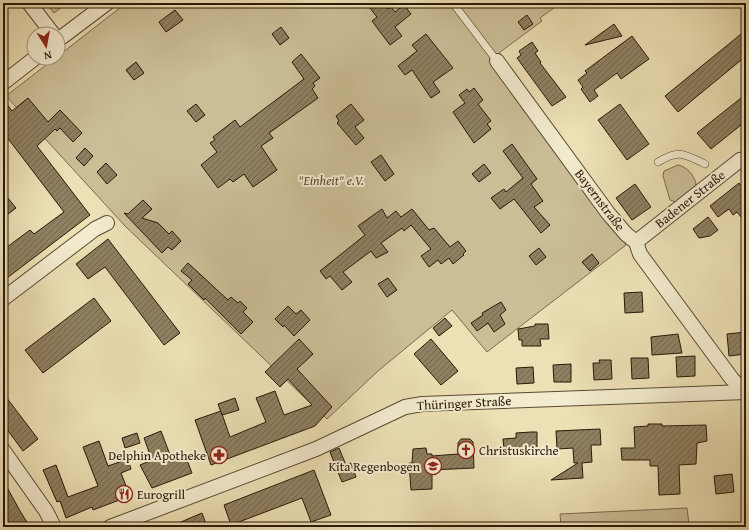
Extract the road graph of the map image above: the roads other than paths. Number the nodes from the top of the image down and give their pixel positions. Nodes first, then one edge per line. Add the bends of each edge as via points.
1 (30, 3) edge
2 (107, 3) edge
3 (453, 3) edge
4 (47, 26) edge
5 (66, 34) edge
6 (497, 61) joint
7 (26, 64) edge
8 (3, 83) edge
9 (746, 159) edge
10 (658, 162) dead end
11 (705, 164) dead end
12 (107, 223) dead end
13 (636, 242) junction
14 (3, 299) edge
15 (745, 393) edge
16 (3, 450) edge
17 (54, 527) edge
18 (110, 527) edge

1 - 4 street
2 - 5 street
3 - 6 lane, Bayernstraße
6 - 13 street, Bayernstraße via 608,213
7 - 8 street
9 - 13 street, Badener Straße via 734,164
10 - 11 lane via 670,155 683,153
12 - 14 street via 95,229
13 - 15 street, Bayernstraße via 640,254
15 - 18 street, Thüringer Straße via 422,404 405,407 316,450
16 - 17 street via 42,505

